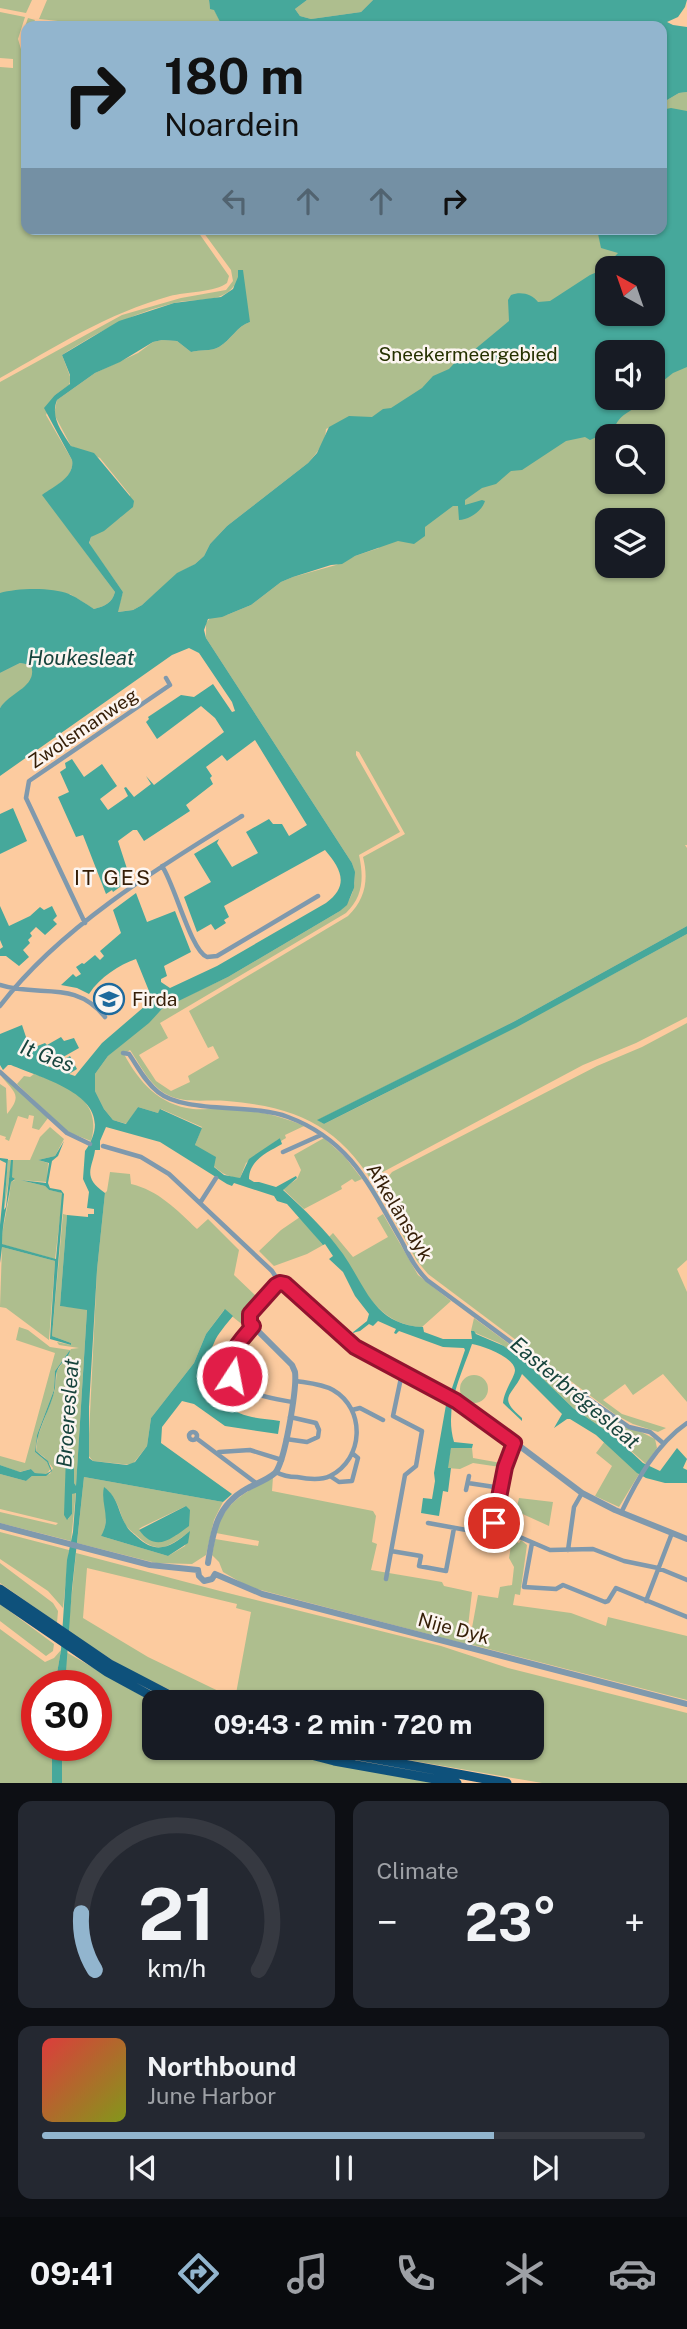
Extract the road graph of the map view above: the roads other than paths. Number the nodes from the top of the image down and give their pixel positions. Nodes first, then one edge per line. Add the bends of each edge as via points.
1 (166, 678) dead end
2 (242, 816) dead end
3 (162, 866) junction
4 (318, 896) dead end
5 (85, 923) junction
6 (0, 985) edge
7 (14, 989) junction
8 (0, 1006) edge
9 (105, 1017) dead end
10 (123, 1053) dead end
11 (0, 1072) edge
12 (322, 1135) junction
13 (90, 1144) dead end
14 (103, 1146) dead end
15 (283, 1152) dead end
16 (216, 1178) dead end
17 (200, 1203) junction
18 (280, 1283) junction
19 (253, 1326) junction
20 (230, 1365) junction
21 (402, 1373) junction
22 (296, 1381) junction
23 (251, 1392) junction
24 (292, 1402) junction
25 (352, 1410) junction
26 (290, 1417) junction
27 (383, 1420) dead end
28 (687, 1423) edge
29 (196, 1438) dead end
30 (286, 1439) junction
31 (514, 1443) junction
32 (663, 1443) junction
33 (217, 1452) junction
34 (352, 1453) junction
35 (283, 1460) junction
36 (276, 1472) junction
37 (330, 1476) junction
38 (469, 1476) dead end
39 (256, 1483) junction
40 (468, 1483) junction
41 (501, 1488) junction
42 (467, 1490) dead end
43 (582, 1493) junction
44 (621, 1513) junction
45 (428, 1523) dead end
46 (0, 1526) edge
47 (494, 1526) junction
48 (454, 1528) junction
49 (673, 1533) junction
50 (687, 1539) edge
51 (533, 1544) junction
52 (568, 1550) junction
53 (391, 1551) junction
54 (208, 1563) junction
55 (658, 1568) junction
56 (198, 1570) junction
57 (215, 1574) junction
58 (386, 1579) dead end
59 (687, 1580) edge
60 (0, 1589) edge
61 (0, 1599) edge
62 (646, 1601) junction
63 (687, 1618) edge
64 (54, 1632) junction
65 (69, 1643) junction
66 (158, 1690) edge
67 (142, 1691) edge
68 (687, 1704) edge
69 (330, 1760) edge
70 (381, 1760) edge
71 (457, 1783) edge
72 (507, 1783) edge

1 - 5 street, Zwolsmanweg via 170,685 29,781 26,790
2 - 3 street
3 - 4 street via 197,949 207,957 217,956
3 - 5 street
5 - 7 street
6 - 7 street
7 - 8 street
7 - 9 street via 73,994 93,1004
10 - 12 street, Afkelânsdyk via 129,1054 159,1094 180,1103 265,1111
11 - 13 street via 67,1133
12 - 15 street
12 - 32 street, Afkelânsdyk via 355,1163 427,1280 629,1427 650,1432
14 - 17 street via 147,1160
16 - 17 street
17 - 18 street
18 - 19 street via 250,1314
18 - 21 street via 355,1347
19 - 20 street
19 - 22 street via 292,1365
20 - 23 street via 236,1382
20 - 23 street via 248,1380
21 - 31 street via 452,1399
21 - 53 street via 393,1416 422,1431 416,1466 405,1475
22 - 24 street
22 - 25 street via 331,1390
23 - 24 street
24 - 26 street
25 - 27 street via 360,1408
25 - 34 street via 358,1432
26 - 30 street
26 - 30 street via 316,1423 318,1437 307,1442
28 - 32 street
29 - 33 street
30 - 35 street
31 - 41 street
31 - 43 street
32 - 44 street
33 - 35 street via 250,1450
33 - 39 street
34 - 37 street
34 - 37 street via 358,1458 352,1480 340,1482
35 - 36 street
36 - 37 street via 312,1479
36 - 39 street
38 - 40 street
39 - 54 street via 234,1496 220,1512
40 - 41 street
40 - 42 street
41 - 47 street
43 - 44 street
43 - 52 street via 574,1507
44 - 49 street
45 - 48 street
46 - 56 street via 155,1566
47 - 48 street via 485,1534
47 - 51 street
48 - 53 street via 446,1571 419,1566 421,1556
49 - 50 street
49 - 55 street
51 - 52 street
51 - 62 street via 524,1587 556,1589 563,1585 605,1602 616,1588
52 - 55 street via 593,1549
53 - 58 street
54 - 56 street
54 - 57 street
55 - 59 street
55 - 62 street
56 - 57 street via 204,1581
57 - 68 street, Nije Dyk via 262,1594
60 - 64 highway
61 - 64 highway
62 - 63 street
64 - 65 highway
65 - 66 highway
65 - 67 highway
69 - 71 highway
70 - 72 highway

